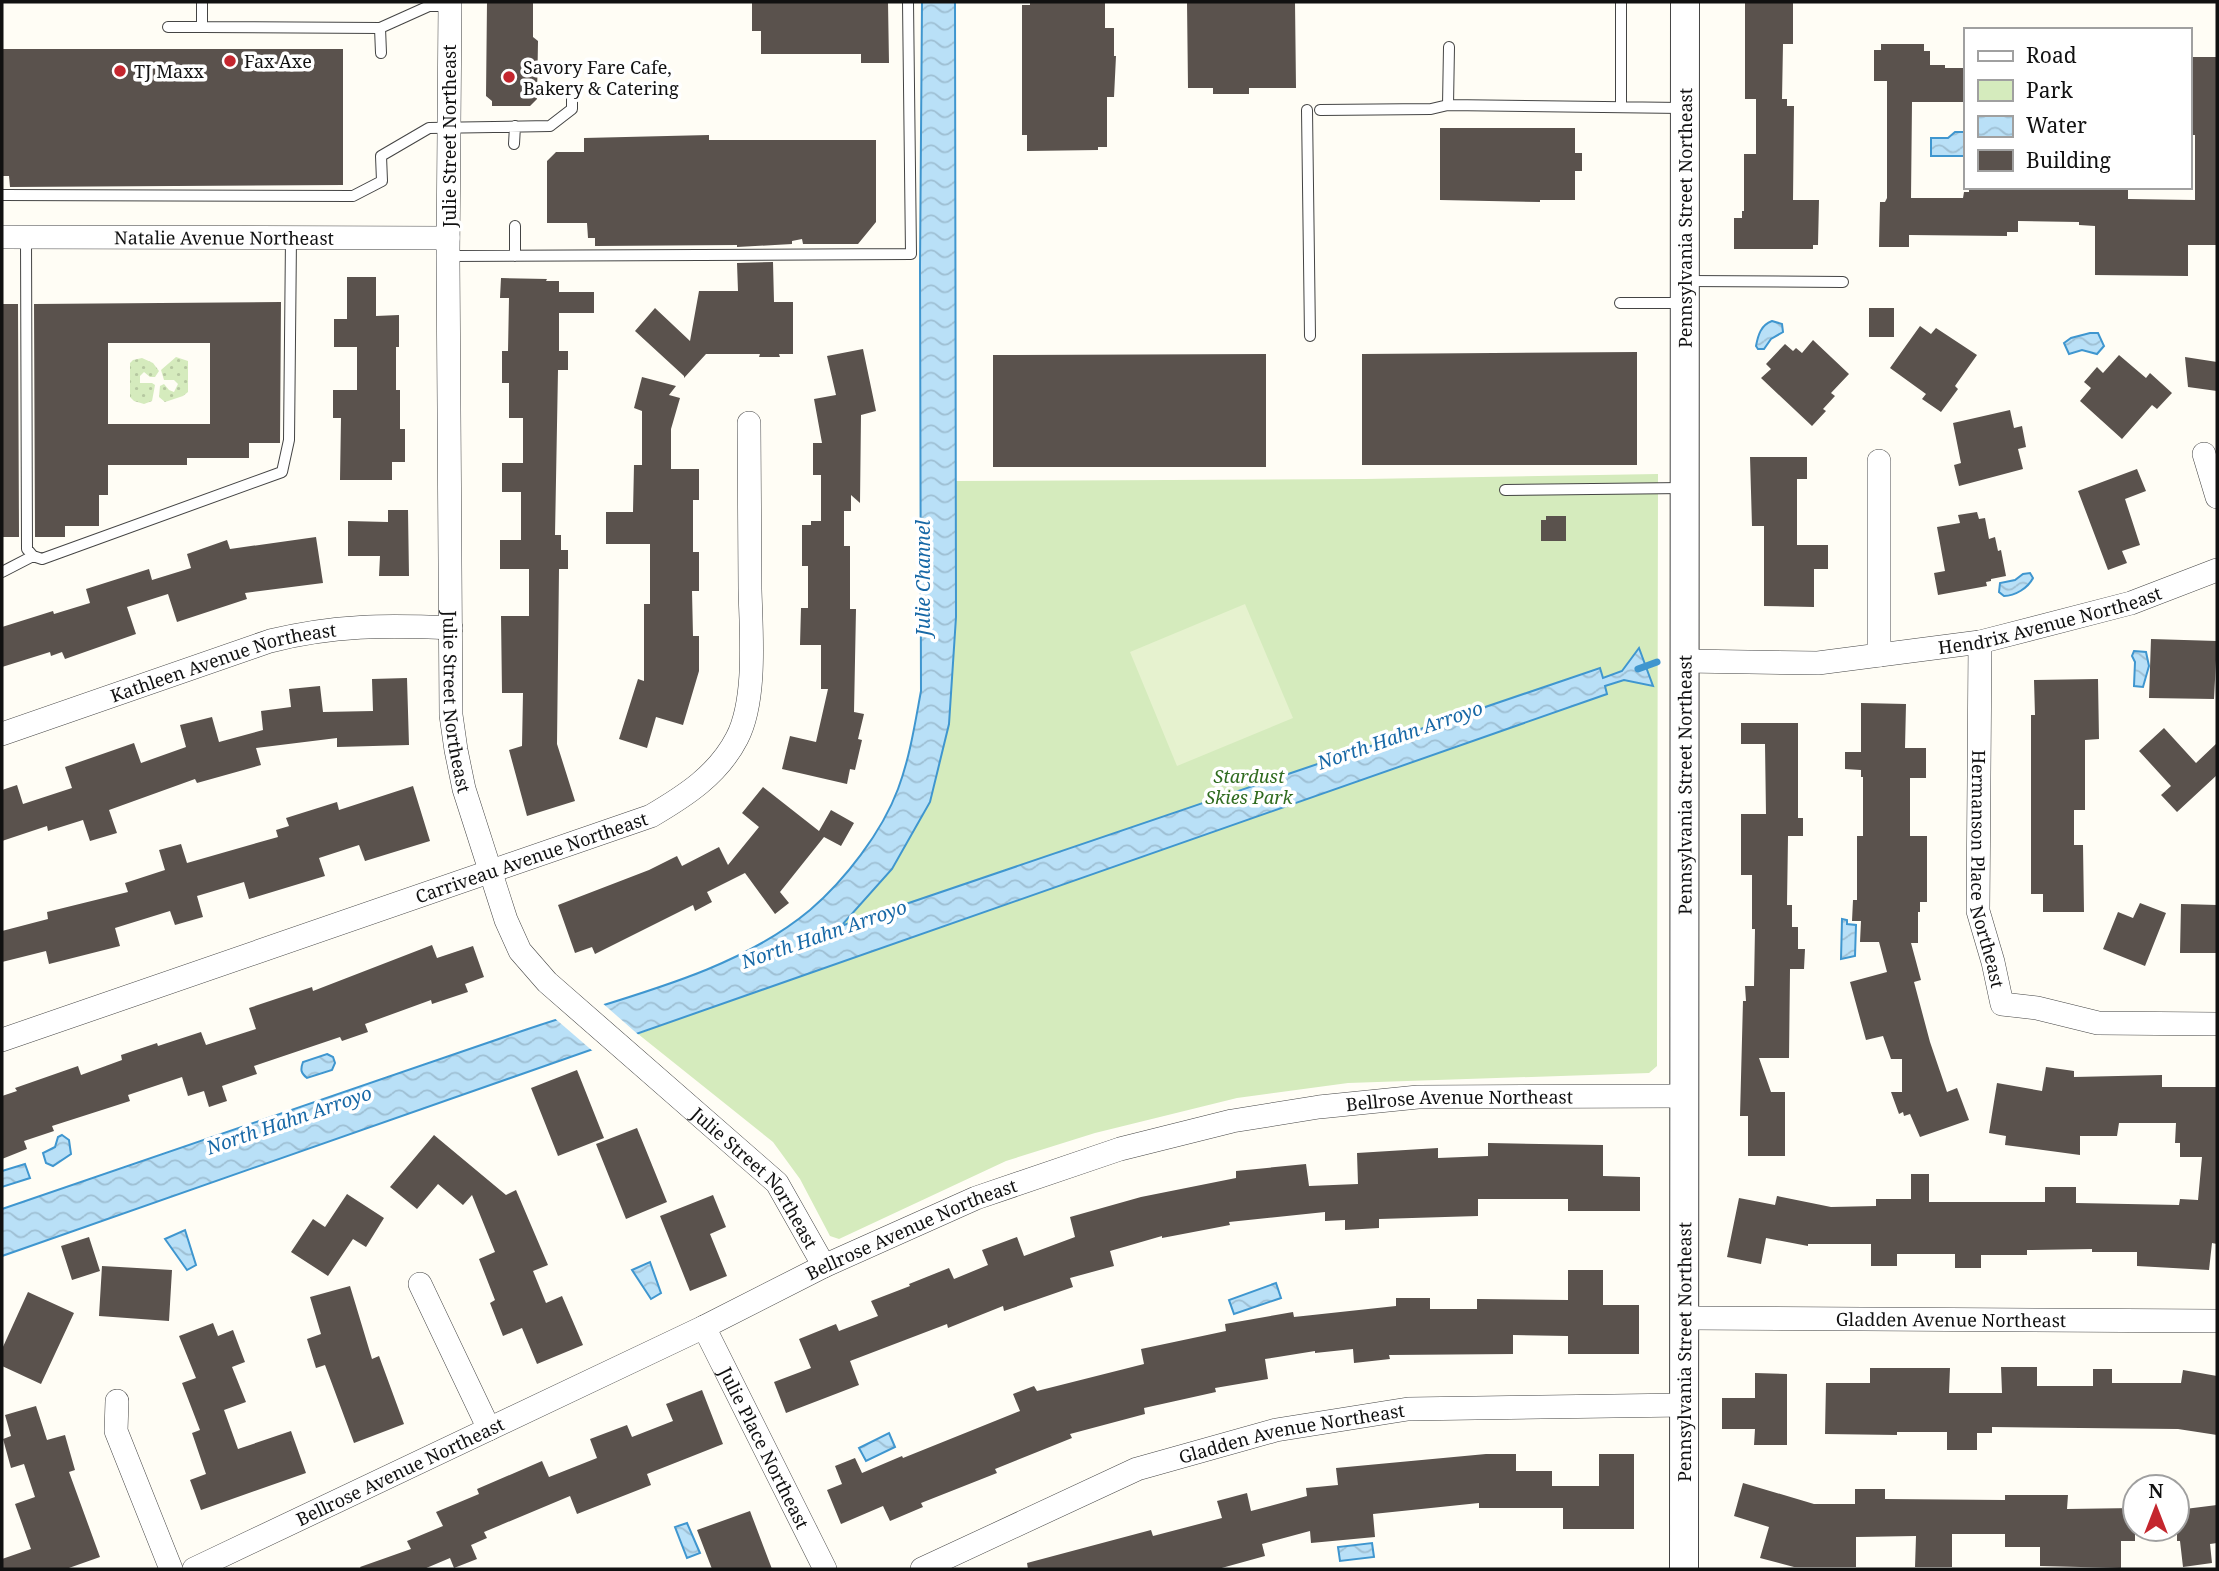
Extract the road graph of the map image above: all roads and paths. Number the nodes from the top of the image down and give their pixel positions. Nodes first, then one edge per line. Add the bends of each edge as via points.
1 (201, 2) edge
2 (908, 2) edge
3 (1621, 2) edge
4 (1685, 2) edge
5 (450, 4) edge
6 (168, 27) dead end
7 (201, 27) junction
8 (380, 28) junction
9 (1449, 47) dead end
10 (381, 53) dead end
11 (572, 99) dead end
12 (1448, 105) junction
13 (1621, 107) junction
14 (1685, 108) junction
15 (1307, 110) dead end
16 (1320, 110) dead end
17 (515, 126) junction
18 (449, 127) junction
19 (514, 144) dead end
20 (2, 195) edge
21 (515, 226) dead end
22 (2, 237) edge
23 (26, 237) junction
24 (291, 238) junction
25 (448, 247) junction
26 (515, 256) junction
27 (1843, 282) dead end
28 (1684, 292) junction
29 (1620, 303) dead end
30 (1310, 335) dead end
31 (749, 423) dead end
32 (2204, 454) dead end
33 (1879, 461) dead end
34 (1684, 488) junction
35 (1505, 490) dead end
36 (2217, 497) edge
37 (33, 556) junction
38 (2217, 570) edge
39 (2, 572) edge
40 (451, 628) junction
41 (1979, 642) junction
42 (1879, 655) junction
43 (1685, 661) junction
44 (2, 734) edge
45 (490, 872) junction
46 (2217, 1024) edge
47 (2, 1040) edge
48 (1685, 1096) junction
49 (824, 1266) junction
50 (420, 1284) dead end
51 (1685, 1318) junction
52 (2217, 1321) edge
53 (704, 1327) junction
54 (117, 1401) dead end
55 (1685, 1405) junction
56 (489, 1429) junction
57 (171, 1569) edge
58 (194, 1569) edge
59 (825, 1569) edge
60 (922, 1569) edge
61 (1684, 1569) edge

1 - 7 lane
2 - 26 lane via 911,254
3 - 13 lane
4 - 14 street, Pennsylvania Street Northeast
5 - 8 lane via 429,6
5 - 18 street, Julie Street Northeast
6 - 7 lane
7 - 8 lane
8 - 10 lane
9 - 12 lane
11 - 17 lane via 572,109 550,126
12 - 13 lane
12 - 16 lane via 1431,110
13 - 14 lane
14 - 28 street, Pennsylvania Street Northeast
15 - 30 lane
17 - 18 lane
17 - 19 lane
18 - 20 lane via 429,128 381,156 382,181 353,196
18 - 25 street, Julie Street Northeast
21 - 26 lane
22 - 23 street, Natalie Avenue Northeast
23 - 24 street, Natalie Avenue Northeast
23 - 37 lane via 27,549
24 - 25 street, Natalie Avenue Northeast
24 - 37 lane via 289,440 282,472 42,559
25 - 26 lane
25 - 40 street, Julie Street Northeast
27 - 28 lane
28 - 29 lane
28 - 34 street, Pennsylvania Street Northeast
31 - 45 street, Carriveau Avenue Northeast via 751,654 748,698 738,737 716,768 689,794 651,816
32 - 36 street
33 - 42 street
34 - 35 lane
34 - 43 street, Pennsylvania Street Northeast
37 - 39 lane
38 - 41 street, Hendrix Avenue Northeast via 2131,603
40 - 44 street, Kathleen Avenue Northeast via 397,625 307,632
40 - 45 street, Julie Street Northeast via 451,715 456,750
41 - 42 street, Hendrix Avenue Northeast
41 - 46 street, Hermanson Place Northeast via 1978,911 2002,1004 2098,1023
42 - 43 street, Hendrix Avenue Northeast via 1818,663
43 - 48 street, Pennsylvania Street Northeast
45 - 47 street, Carriveau Avenue Northeast
45 - 49 street, Julie Street Northeast via 520,951 547,982 778,1182
48 - 49 street, Bellrose Avenue Northeast via 1418,1097 1232,1121 1120,1149 976,1198
48 - 51 street, Pennsylvania Street Northeast
49 - 53 street, Bellrose Avenue Northeast
50 - 56 street
51 - 52 street, Gladden Avenue Northeast
51 - 55 street, Pennsylvania Street Northeast
53 - 56 street, Bellrose Avenue Northeast
53 - 59 street, Julie Place Northeast
54 - 57 street via 116,1431
55 - 60 street, Gladden Avenue Northeast via 1408,1409 1276,1430 1137,1469
55 - 61 street, Pennsylvania Street Northeast
56 - 58 street, Bellrose Avenue Northeast

